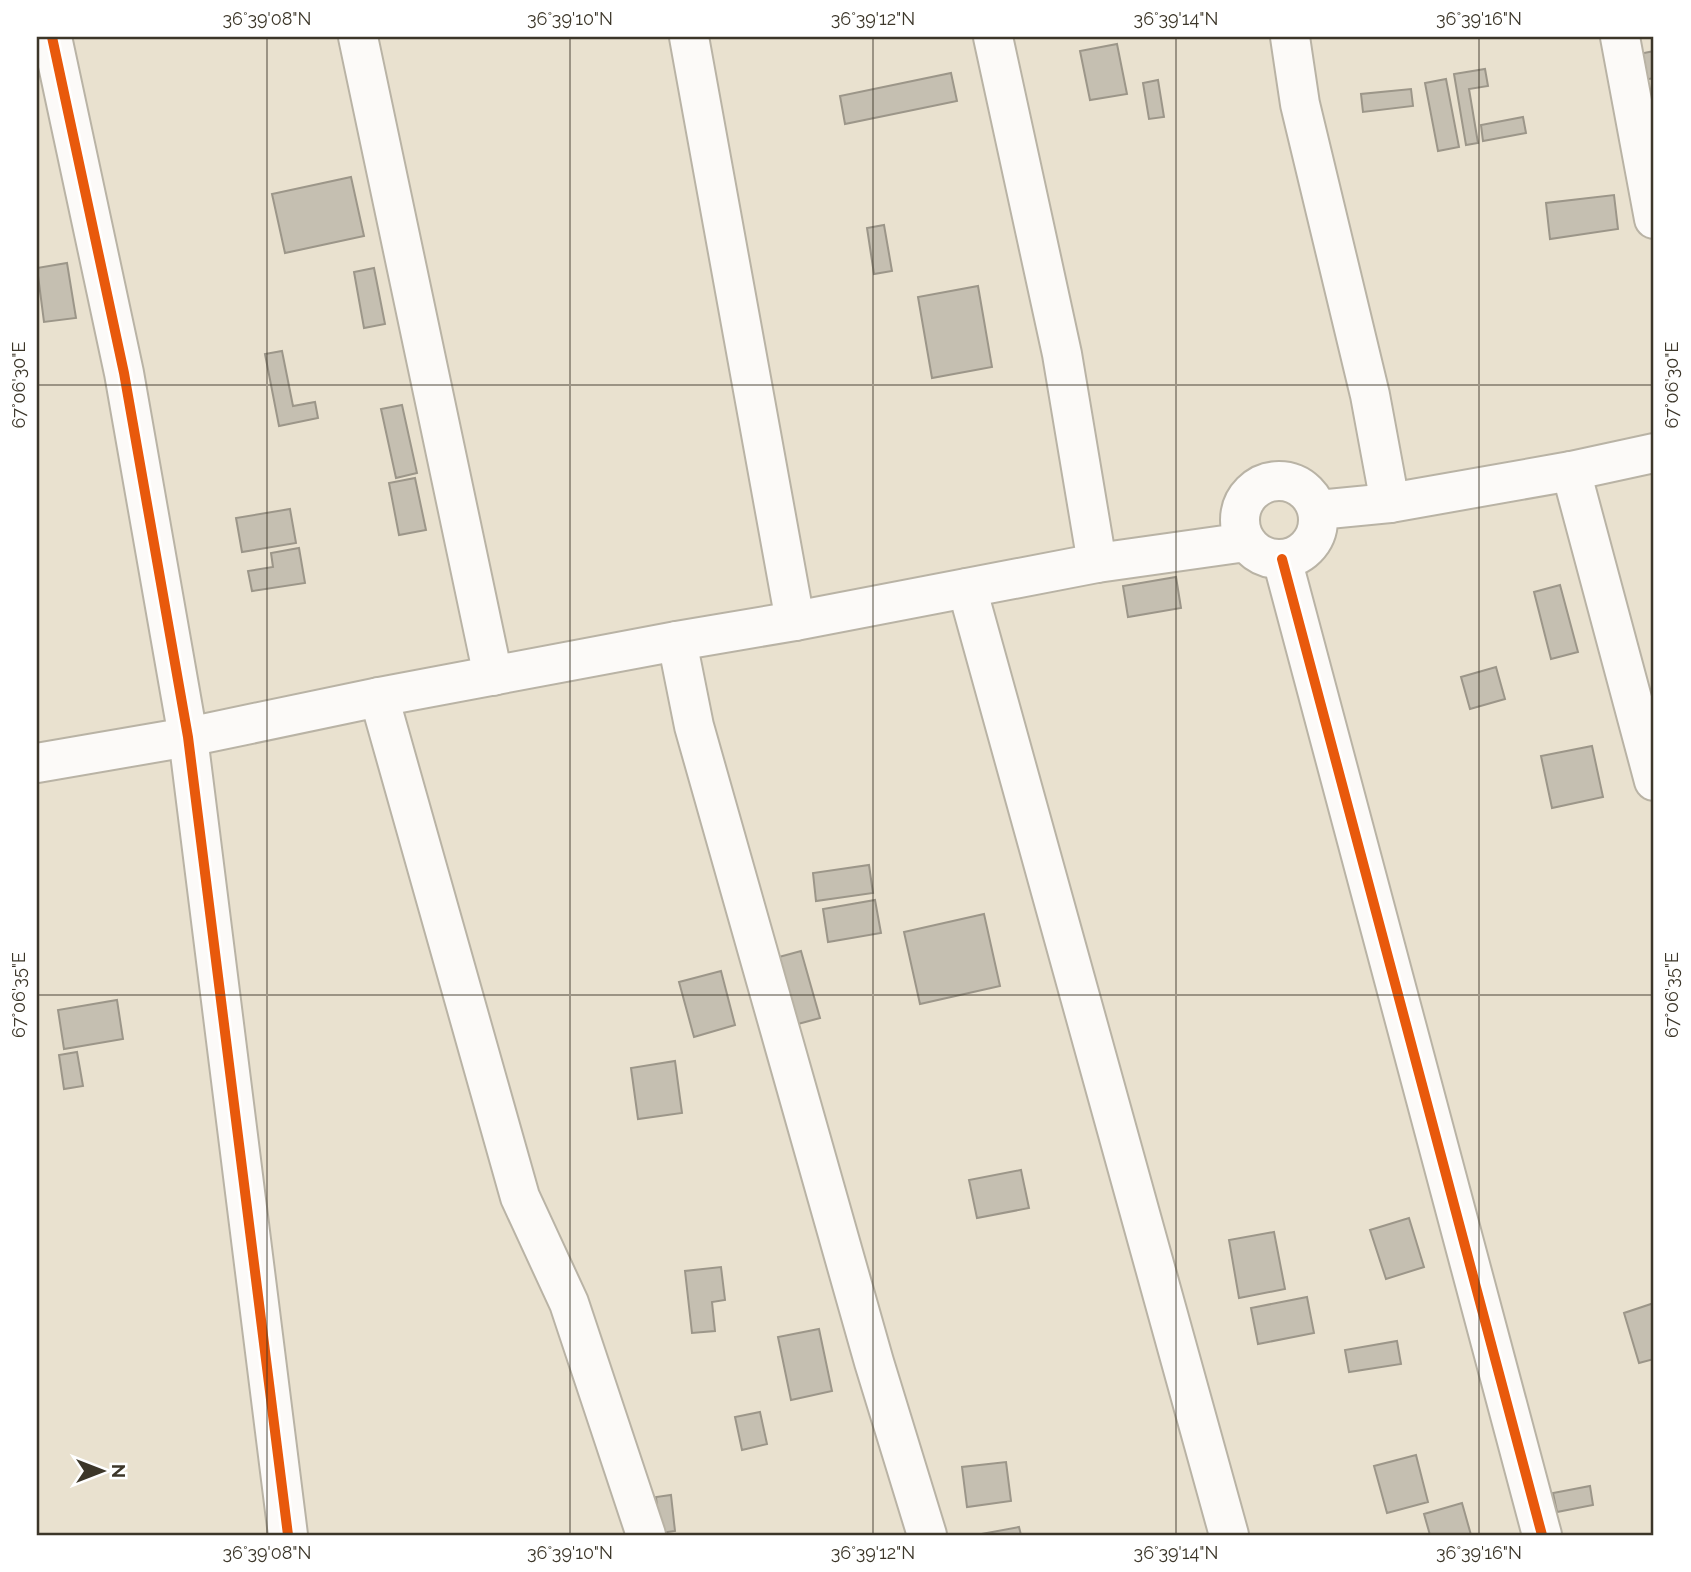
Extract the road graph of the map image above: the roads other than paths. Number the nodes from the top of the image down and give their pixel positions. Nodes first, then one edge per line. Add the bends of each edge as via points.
1 (52, 37) edge
2 (358, 37) edge
3 (689, 37) edge
4 (993, 37) edge
5 (1290, 37) edge
6 (1620, 37) edge
7 (1654, 219) edge
8 (1654, 453) edge
9 (1571, 471) junction
10 (1390, 503) junction
11 (1318, 510) junction
12 (1246, 542) junction
13 (1282, 559) junction
14 (1097, 563) junction
15 (967, 588) junction
16 (795, 621) junction
17 (677, 640) junction
18 (493, 676) junction
19 (379, 697) junction
20 (188, 737) junction
21 (37, 763) edge
22 (1654, 781) edge
23 (288, 1535) edge
24 (646, 1535) edge
25 (928, 1535) edge
26 (1230, 1535) edge
27 (1542, 1535) edge

1 - 20 street via 124,373
2 - 18 street
3 - 16 street
4 - 14 street via 1062,354
5 - 10 street via 1300,104 1370,394
6 - 7 street
8 - 9 street
9 - 10 street
9 - 22 street
10 - 11 street
11 - 12 street via 1312,497 1290,481 1262,483 1243,503 1241,530
11 - 13 street via 1319,524 1307,548
12 - 13 street via 1268,558
12 - 14 street
13 - 27 street
14 - 15 street
15 - 16 street
15 - 26 street
16 - 17 street
17 - 18 street
17 - 25 street via 698,739 870,1349
18 - 19 street
19 - 20 street
19 - 24 street via 520,1197 569,1303
20 - 21 street
20 - 23 street

